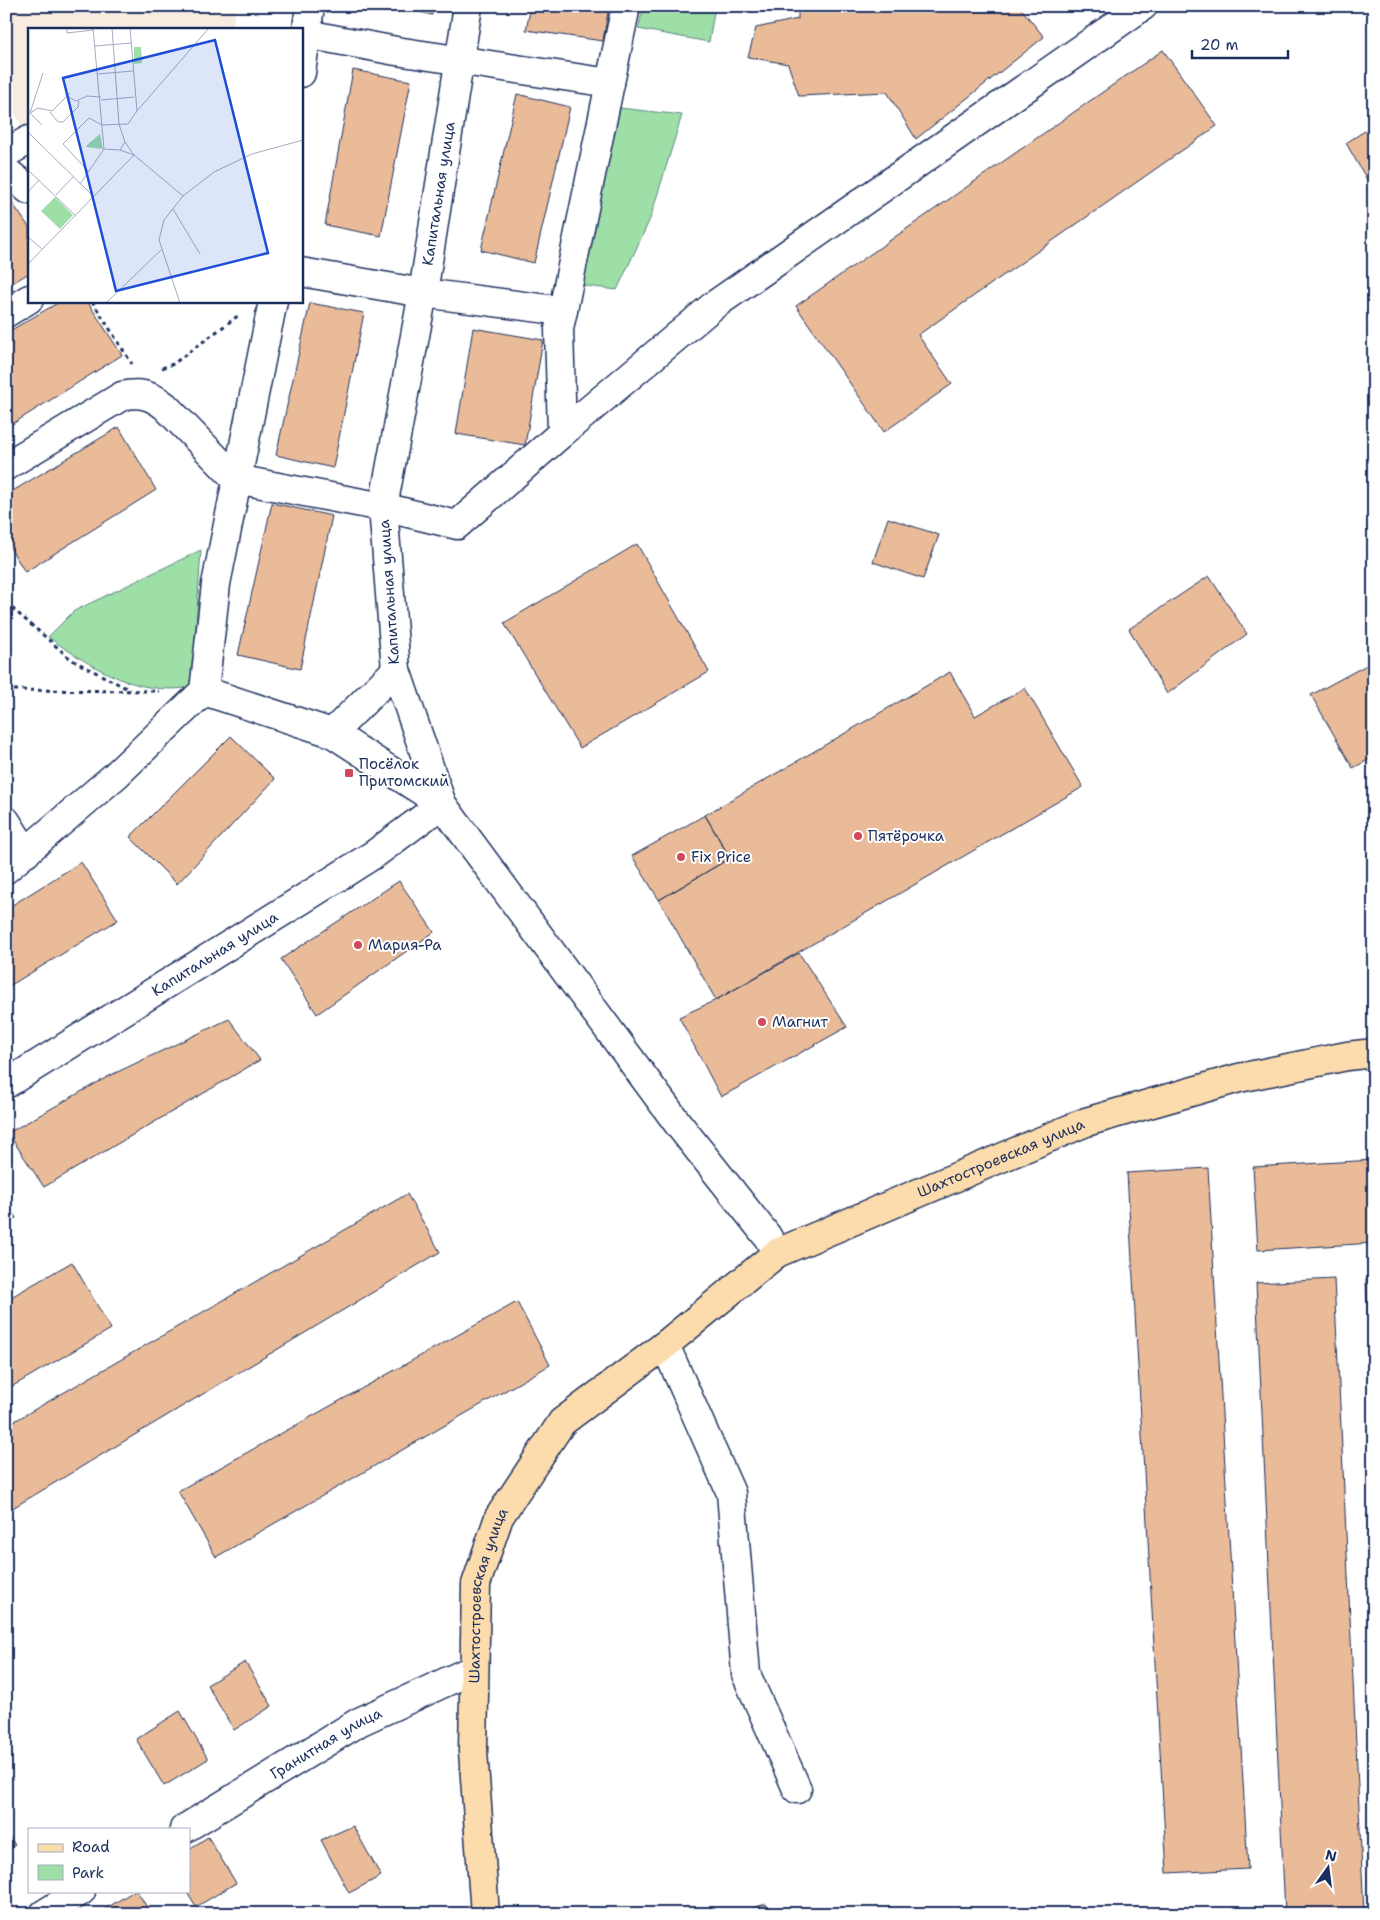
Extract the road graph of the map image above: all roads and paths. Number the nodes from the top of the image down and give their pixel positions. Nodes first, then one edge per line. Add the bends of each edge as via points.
1 (310, 6) edge
2 (468, 6) edge
3 (626, 6) edge
4 (1143, 6) edge
5 (306, 34) junction
6 (458, 61) junction
7 (302, 65) edge
8 (610, 83) junction
9 (28, 141) edge
10 (6, 153) edge
11 (6, 171) edge
12 (28, 189) edge
13 (302, 272) edge
14 (423, 293) junction
15 (28, 300) edge
16 (93, 302) edge
17 (272, 302) edge
18 (563, 311) junction
19 (243, 312) dead end
20 (6, 313) edge
21 (146, 386) junction
22 (562, 434) junction
23 (6, 466) edge
24 (236, 480) junction
25 (383, 507) junction
26 (6, 603) edge
27 (396, 670) junction
28 (6, 690) edge
29 (130, 691) junction
30 (204, 691) junction
31 (332, 733) junction
32 (442, 804) junction
33 (6, 821) edge
34 (16, 861) edge
35 (1374, 1053) edge
36 (10, 1074) edge
37 (777, 1253) junction
38 (664, 1345) junction
39 (474, 1669) junction
40 (797, 1790) dead end
41 (186, 1828) edge
42 (79, 1892) edge
43 (44, 1914) edge
44 (485, 1914) edge

1 - 5 street
2 - 6 street, Капитальная улица
3 - 8 street
4 - 22 street via 713,306
5 - 6 street
5 - 7 street
6 - 8 street
6 - 14 street, Капитальная улица
8 - 18 street
9 - 10 street
11 - 12 street
13 - 14 street
14 - 18 street
14 - 25 street, Капитальная улица
15 - 20 street
16 - 21 path
17 - 24 street
18 - 22 street via 559,329
19 - 21 path
21 - 23 street via 122,396
21 - 24 street
22 - 25 street via 457,525
24 - 25 street
24 - 30 street via 216,584
25 - 27 street, Капитальная улица
26 - 29 path via 72,660
27 - 31 street, Капитальная улица
27 - 32 street
28 - 29 path
29 - 30 path
30 - 31 street
30 - 34 street via 116,774
31 - 32 street
32 - 36 street, Капитальная улица via 376,853 319,889
32 - 37 street
33 - 34 street
35 - 37 main road, Шахтостроевская улица via 1239,1078 1086,1122
37 - 38 main road, Шахтостроевская улица
38 - 39 main road, Шахтостроевская улица via 562,1422 499,1517 476,1584
38 - 40 street via 731,1494 746,1674
39 - 41 street, Гранитная улица via 359,1722
39 - 44 main road, Шахтостроевская улица via 474,1751
42 - 43 street

